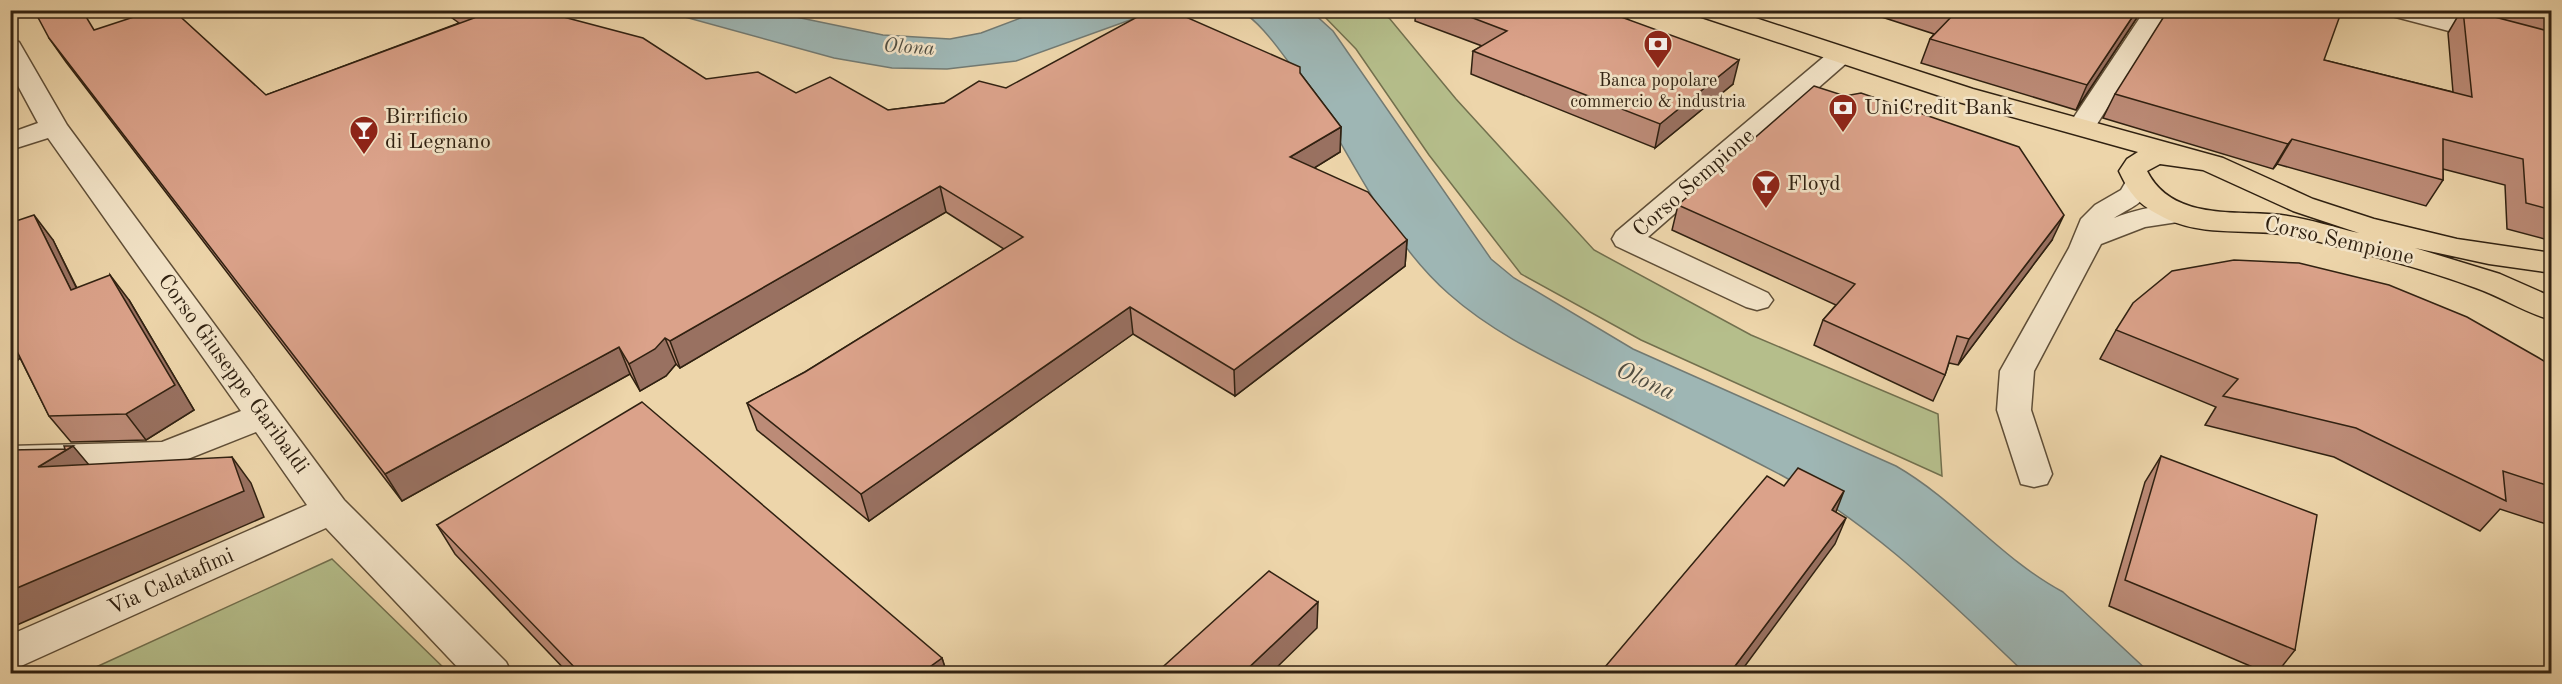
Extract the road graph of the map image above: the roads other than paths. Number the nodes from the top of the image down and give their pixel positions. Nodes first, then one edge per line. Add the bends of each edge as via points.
1 (1705, 10) edge
2 (2157, 10) edge
3 (2397, 10) edge
4 (10, 46) edge
5 (2552, 51) edge
6 (1841, 55) junction
7 (1964, 95) junction
8 (2082, 126) junction
9 (54, 127) junction
10 (10, 142) edge
11 (2182, 156) junction
12 (2136, 179) junction
13 (2181, 214) junction
14 (2084, 248) junction
15 (2552, 263) edge
16 (2552, 274) edge
17 (2552, 299) edge
18 (1757, 300) dead end
19 (2552, 310) edge
20 (265, 415) junction
21 (10, 459) edge
22 (2034, 474) dead end
23 (331, 510) junction
24 (10, 654) edge
25 (491, 674) edge

1 - 6 main road, Corso Sempione
2 - 8 street
3 - 5 street
4 - 9 street, Corso Giuseppe Garibaldi
6 - 7 main road, Corso Sempione
6 - 18 street, Corso Sempione via 1627,239
7 - 8 main road, Corso Sempione
7 - 12 main road, Corso Sempione via 2085,145
8 - 11 main road, Corso Sempione
9 - 10 street
9 - 20 street, Corso Giuseppe Garibaldi
11 - 12 main road, Corso Sempione via 2146,158 2135,166
11 - 15 main road, Corso Sempione via 2217,166 2305,206 2445,246
12 - 13 main road, Corso Sempione via 2152,199
12 - 14 street via 2134,195 2096,219
13 - 14 street via 2125,223
13 - 19 main road, Corso Sempione via 2283,224 2373,245 2489,281
14 - 22 street via 2017,371 2014,410
16 - 17 main road via 2546,285
20 - 21 street via 165,455
20 - 23 street, Corso Giuseppe Garibaldi
23 - 24 street, Via Calatafimi
23 - 25 street, Corso Giuseppe Garibaldi

